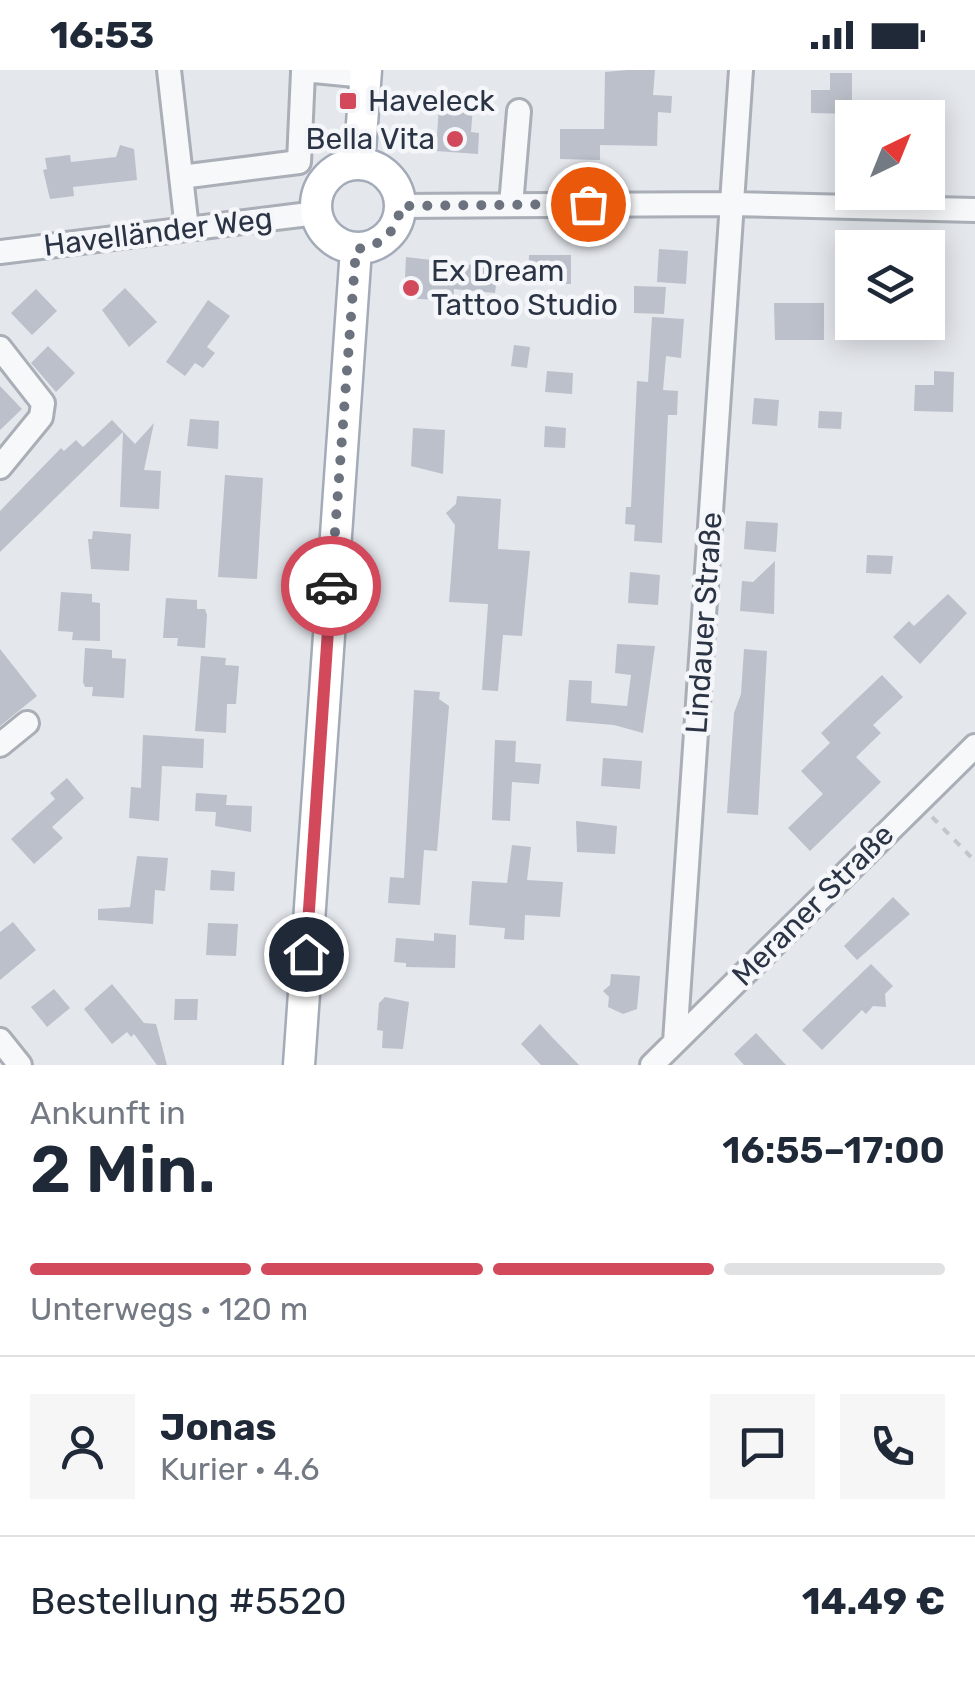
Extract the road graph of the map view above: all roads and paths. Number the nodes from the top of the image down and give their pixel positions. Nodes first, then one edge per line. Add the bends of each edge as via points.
1 (169, 70) edge
2 (741, 70) edge
3 (303, 71) edge
4 (366, 73) edge
5 (519, 111) dead end
6 (359, 164) junction
7 (182, 178) junction
8 (734, 204) junction
9 (511, 205) junction
10 (401, 206) junction
11 (975, 210) edge
12 (316, 212) junction
13 (187, 229) junction
14 (356, 249) junction
15 (0, 252) edge
16 (0, 348) edge
17 (0, 467) edge
18 (26, 722) dead end
19 (0, 745) edge
20 (975, 746) edge
21 (918, 802) junction
22 (972, 857) dead end
23 (0, 1040) edge
24 (675, 1042) junction
25 (20, 1065) edge
26 (299, 1065) edge
27 (652, 1065) edge

1 - 7 street
2 - 8 street, Lindauer Straße
3 - 4 street
3 - 7 street via 299,162
4 - 6 main road
5 - 9 street
6 - 10 main road via 383,172
6 - 12 main road via 322,184
7 - 13 street
8 - 9 street
8 - 11 street
8 - 24 street, Lindauer Straße
9 - 10 street
10 - 14 main road via 392,232
12 - 13 street, Havelländer Weg
12 - 14 main road via 330,238
13 - 15 street, Havelländer Weg
14 - 26 main road
16 - 17 street via 43,404 41,418
18 - 19 street
20 - 21 street, Meraner Straße
21 - 22 path
21 - 24 street, Meraner Straße
23 - 25 street
24 - 27 street, Meraner Straße

